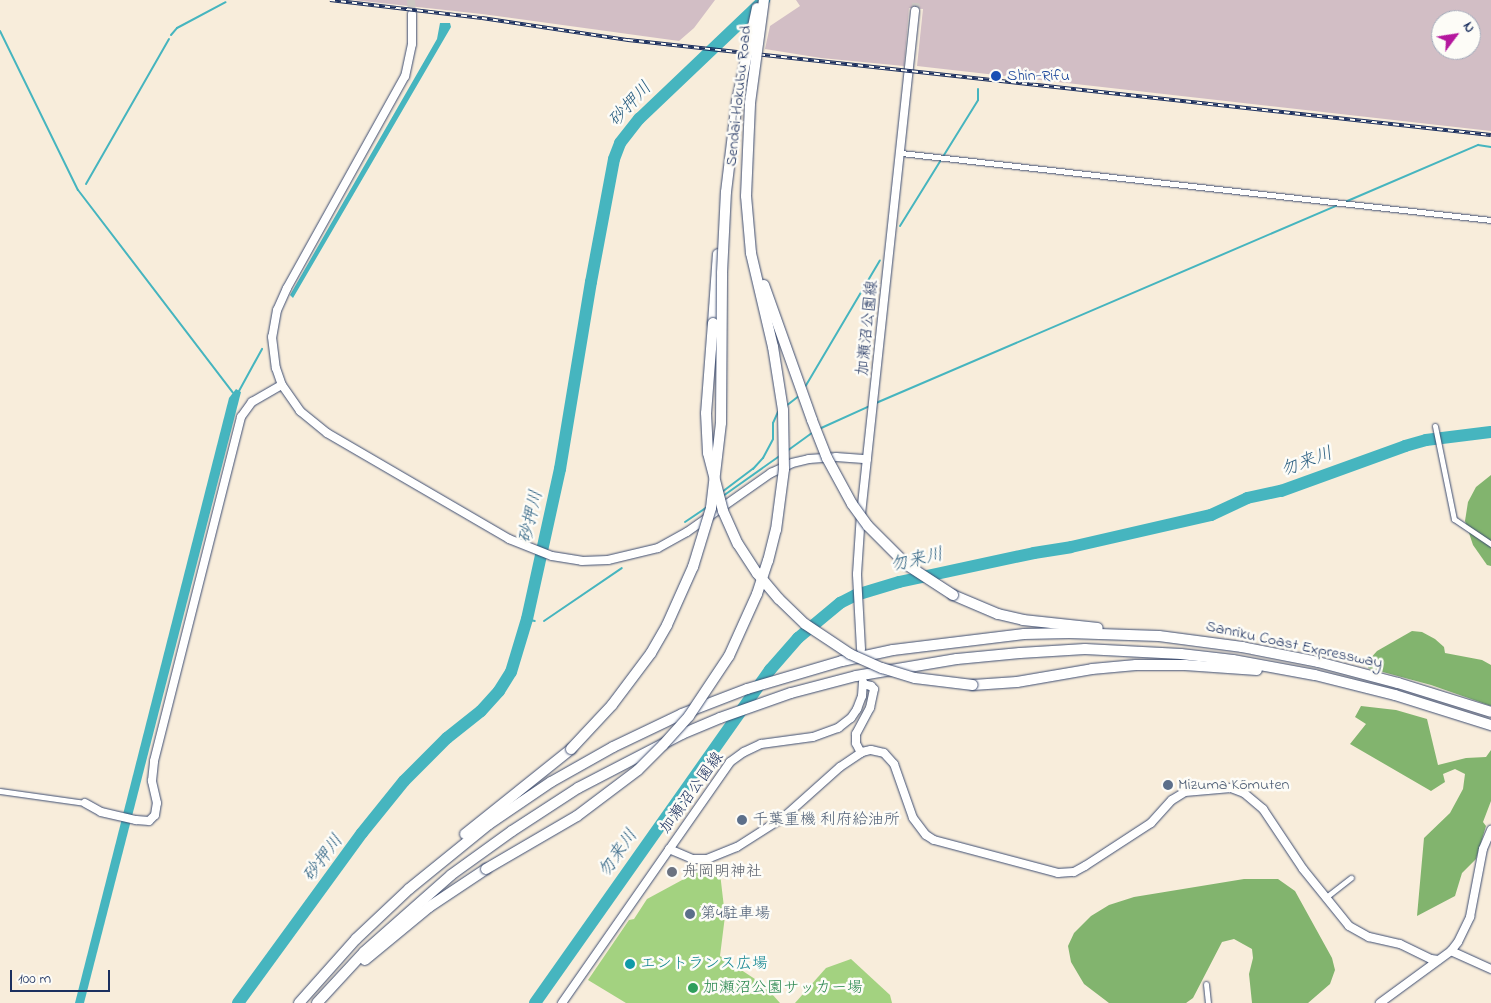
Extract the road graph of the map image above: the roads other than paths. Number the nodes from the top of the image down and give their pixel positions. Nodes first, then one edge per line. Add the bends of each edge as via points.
1 (759, 0) edge
2 (764, 0) edge
3 (916, 11) tunnel mouth
4 (412, 14) tunnel mouth
5 (731, 141) junction
6 (900, 153) junction
7 (746, 196) junction
8 (1491, 220) edge
9 (282, 385) junction
10 (1435, 426) dead end
11 (867, 459) junction
12 (1491, 544) edge
13 (1159, 636) junction
14 (861, 649) dead end
15 (1315, 676) junction
16 (860, 681) junction
17 (1491, 712) edge
18 (1491, 725) edge
19 (861, 753) junction
20 (0, 791) edge
21 (85, 803) joint
22 (1491, 830) edge
23 (669, 849) junction
24 (1351, 878) dead end
25 (1324, 898) junction
26 (356, 938) junction
27 (1451, 951) junction
28 (1438, 960) junction
29 (1491, 969) edge
30 (1206, 984) dead end
31 (299, 1003) edge
32 (317, 1003) edge
33 (322, 1003) edge
34 (562, 1003) edge
35 (1208, 1003) edge
36 (1380, 1003) edge

1 - 5 highway, Sendai-Hokubu Road, bridge
2 - 7 highway, Sendai-Hokubu Road, bridge via 750,103
3 - 6 street, 加瀬沼公園線
4 - 9 street via 412,44 405,76 277,310 272,351
5 - 15 highway, bridge via 721,220 706,413 712,472 731,528 747,559 767,586 805,624 866,662 897,674 934,682 974,685 1017,682 1106,668 1160,664
5 - 26 highway, bridge via 723,232 719,453 711,508 682,596 651,653 592,728 549,769 436,859
6 - 8 street
6 - 11 street, 加瀬沼公園線
7 - 13 highway, bridge via 756,257 776,323 812,420 839,481 868,526 887,547 907,565 953,596 998,614 1023,620
7 - 33 highway, bridge via 751,253 780,386 784,468 776,530 768,561 751,610 729,656 689,716 638,770 577,816 486,869 429,907 368,958
9 - 11 street via 300,411 327,433 512,540 552,556 582,560 608,560 658,548 688,532 771,473 792,463 809,458
9 - 21 street via 252,402 241,417 154,761 152,781 157,810 148,821 136,820 101,812
10 - 12 street via 1454,519
11 - 14 street, 加瀬沼公園線 via 860,514 858,582
13 - 17 highway, Sanriku Coast Expressway via 1242,647 1318,662
13 - 26 highway, Sanriku Coast Expressway, bridge via 1024,634 893,650 780,678 714,701 581,764 520,803 462,845
15 - 16 highway, Sanriku Coast Expressway via 1233,660 1085,649 957,659
15 - 18 highway, Sanriku Coast Expressway via 1394,695
16 - 19 street via 874,689 870,708 856,734
16 - 23 street, 加瀬沼公園線 via 856,710 838,728 813,737 760,744 734,758
16 - 32 highway, Sanriku Coast Expressway, bridge via 791,693 720,718 667,741 578,788 444,881 364,952
19 - 23 street via 772,826 737,847 707,859 693,859
19 - 25 street via 876,750 891,760 912,818 934,840 1058,873 1074,872 1085,866 1151,823 1172,800 1185,792 1237,790 1263,809
20 - 21 street
22 - 27 street via 1483,849 1470,917
23 - 34 street, 加瀬沼公園線
24 - 25 street
25 - 28 street via 1349,926 1360,933 1400,944
26 - 31 highway, Sanriku Coast Expressway
27 - 28 street
27 - 29 street
28 - 36 street
30 - 35 street

